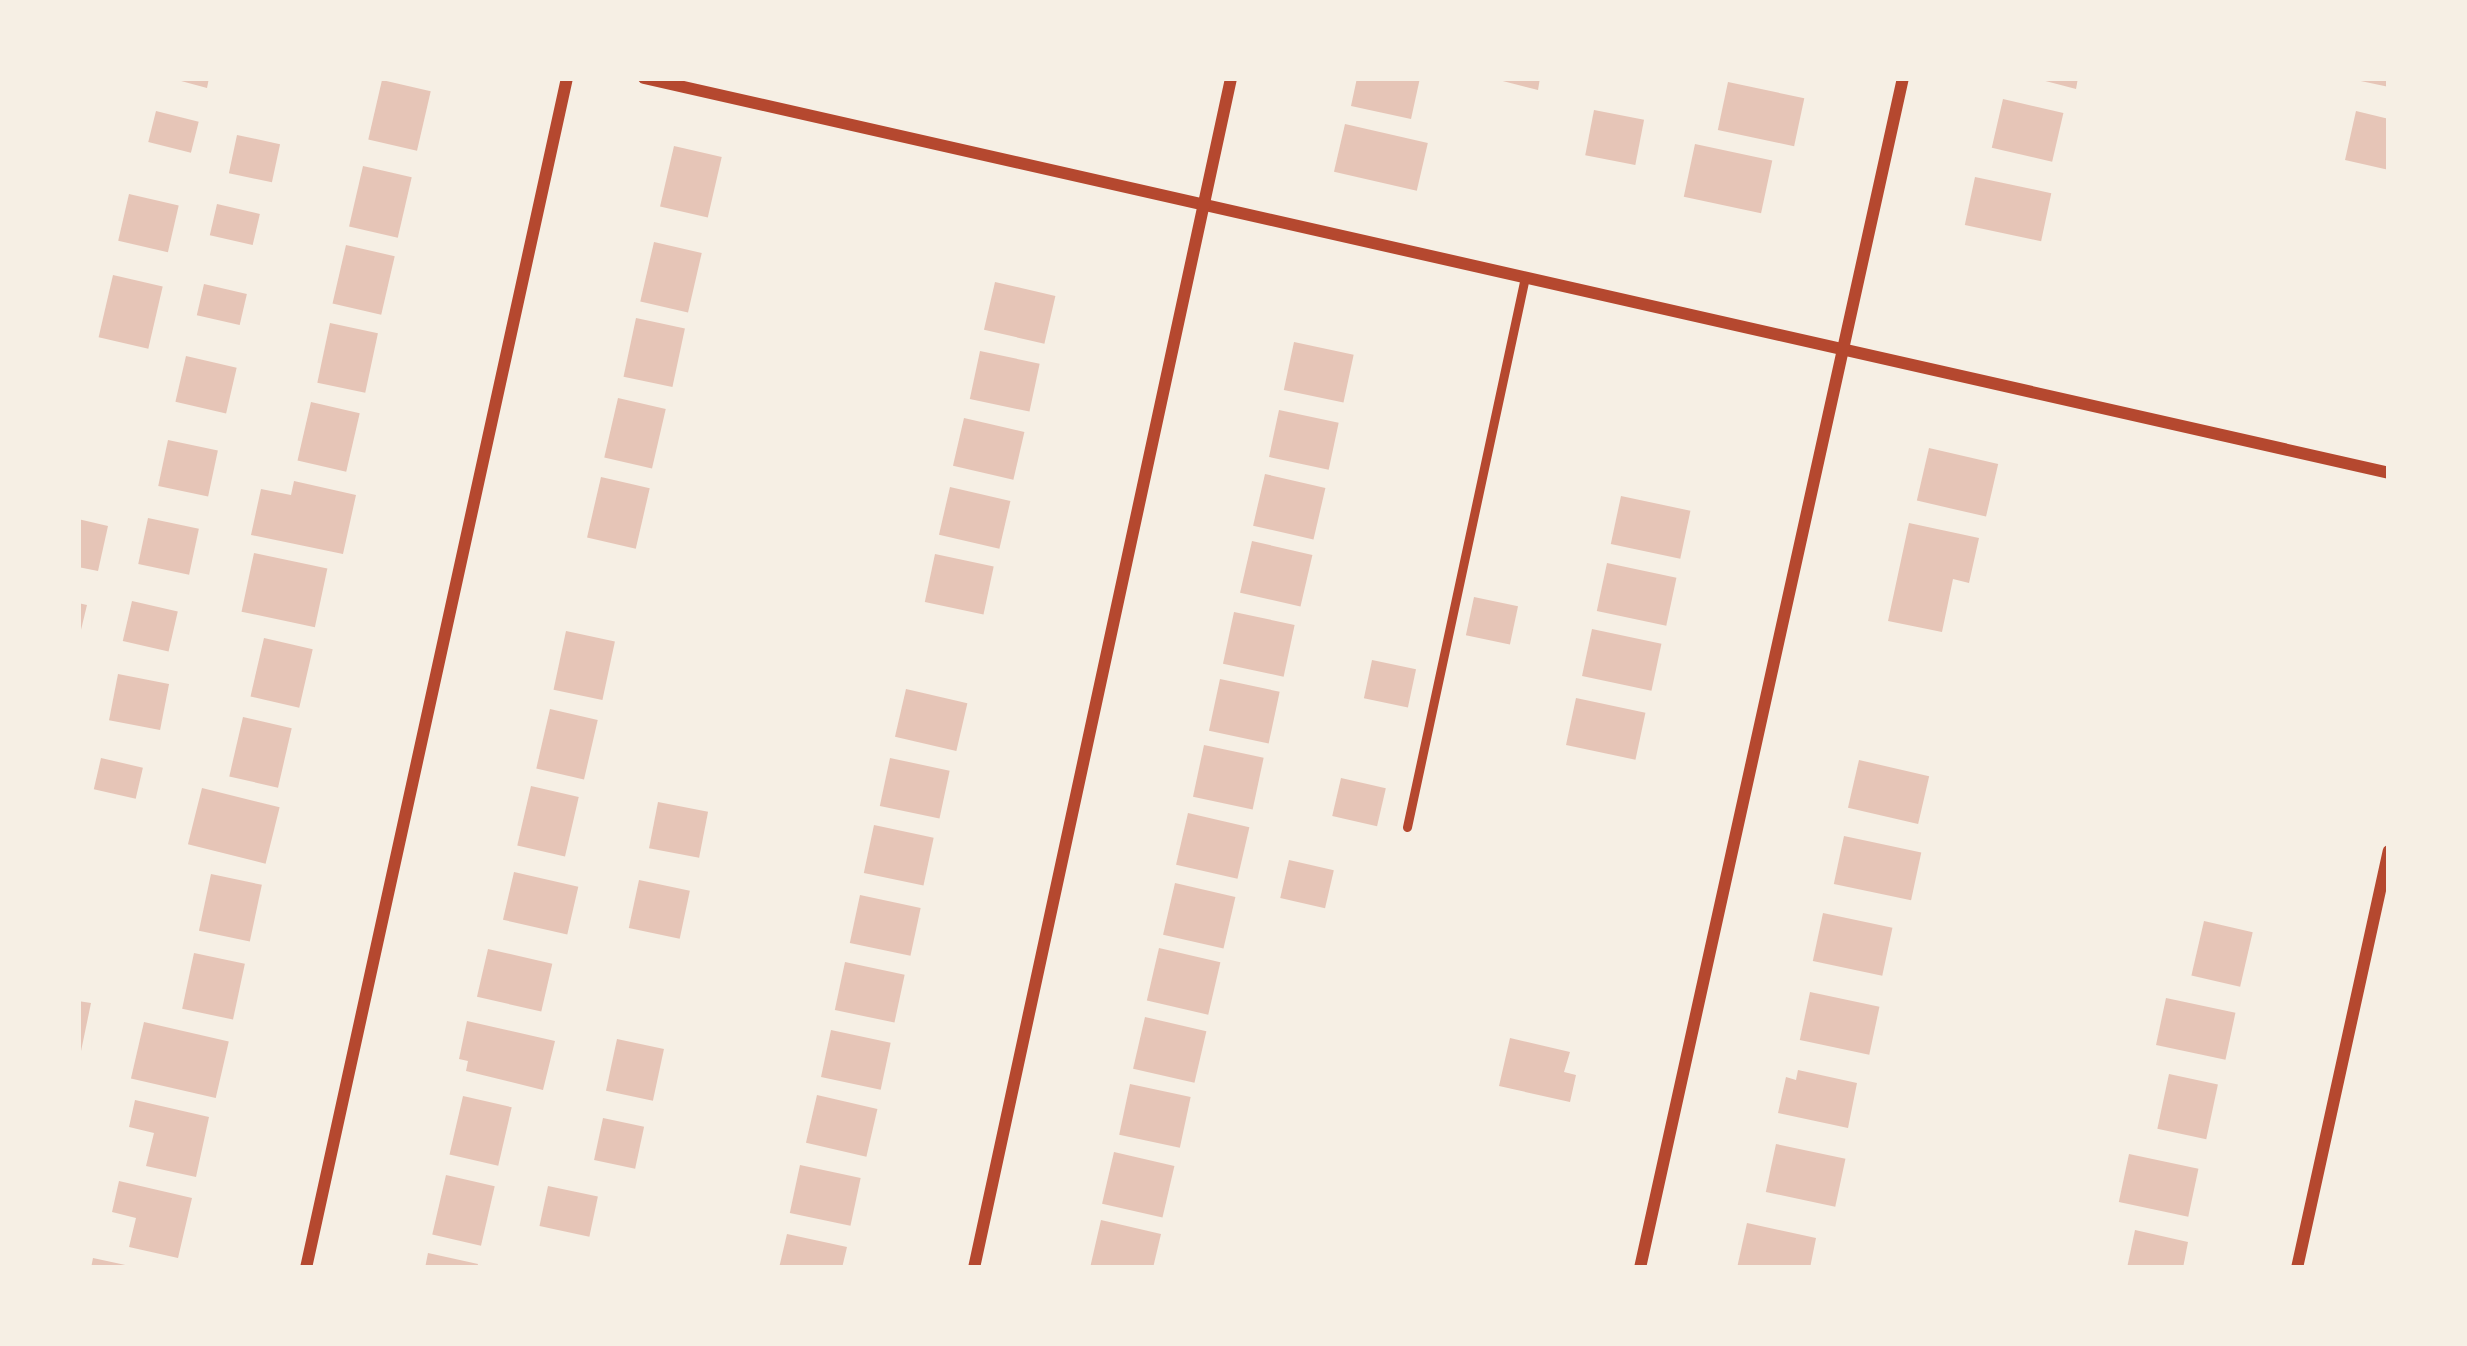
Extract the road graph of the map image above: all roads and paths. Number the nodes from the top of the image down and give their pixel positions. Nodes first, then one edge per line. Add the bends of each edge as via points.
1 (567, 78) edge
2 (644, 78) edge
3 (1231, 78) edge
4 (1903, 78) edge
5 (1205, 201) junction
6 (1526, 277) junction
7 (1842, 352) junction
8 (2389, 473) edge
9 (1407, 827) dead end
10 (2389, 851) edge
11 (306, 1268) edge
12 (974, 1268) edge
13 (1640, 1268) edge
14 (2297, 1268) edge

1 - 11 street
2 - 5 street
3 - 5 street
4 - 7 street
5 - 6 street
5 - 12 street
6 - 7 street
6 - 9 lane
7 - 8 street
7 - 13 street
10 - 14 street

